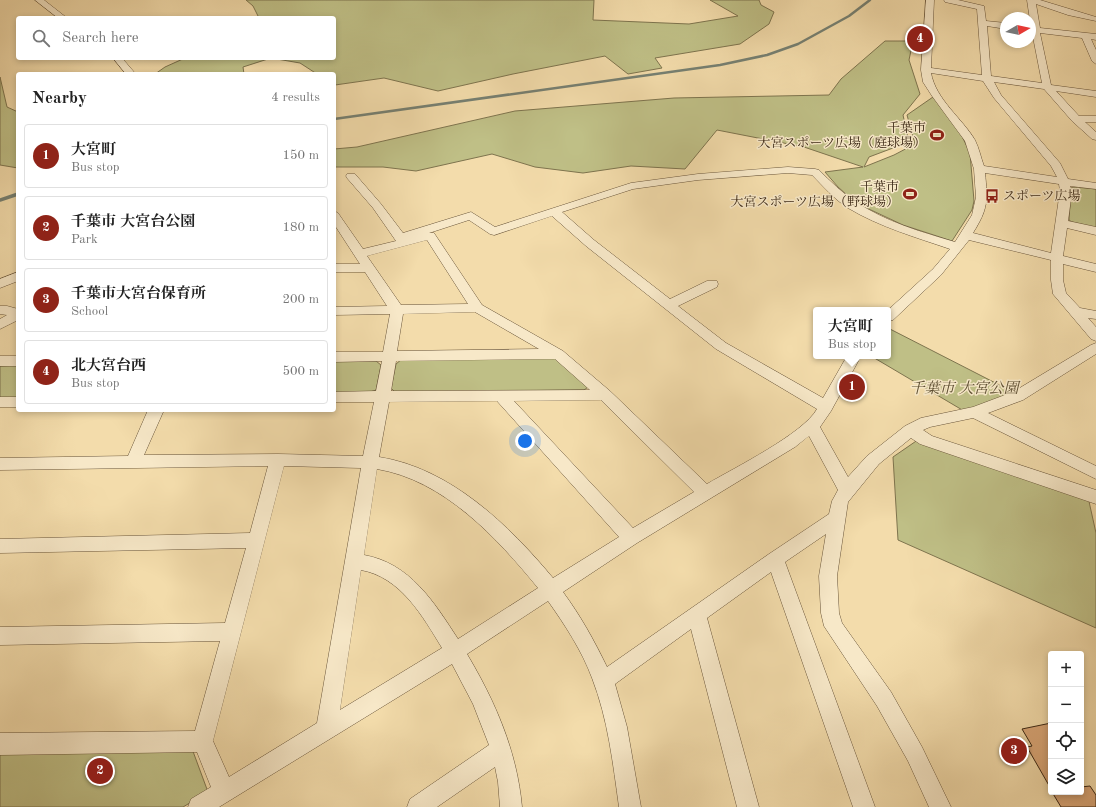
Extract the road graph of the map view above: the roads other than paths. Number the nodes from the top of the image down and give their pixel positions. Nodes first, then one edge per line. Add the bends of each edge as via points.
1 (39, 0) edge
2 (930, 0) edge
3 (948, 0) edge
4 (1032, 0) edge
5 (1032, 12) edge
6 (60, 16) edge
7 (1096, 19) edge
8 (982, 23) junction
9 (1000, 25) edge
10 (1036, 29) edge
11 (1086, 36) junction
12 (1096, 37) edge
13 (1036, 41) edge
14 (120, 60) edge
15 (1096, 62) edge
16 (926, 70) junction
17 (129, 72) dead end
18 (987, 79) junction
19 (1047, 87) junction
20 (1096, 94) edge
21 (1076, 119) junction
22 (1096, 119) edge
23 (1095, 134) edge
24 (979, 169) junction
25 (351, 176) dead end
26 (1064, 182) junction
27 (1096, 186) edge
28 (554, 211) junction
29 (1061, 223) junction
30 (339, 230) edge
31 (1096, 231) edge
32 (965, 235) junction
33 (401, 240) junction
34 (958, 247) junction
35 (360, 254) junction
36 (1057, 258) junction
37 (336, 268) edge
38 (369, 268) junction
39 (1096, 268) edge
40 (16, 277) edge
41 (0, 284) edge
42 (712, 284) dead end
43 (669, 305) junction
44 (477, 308) junction
45 (0, 310) edge
46 (397, 310) junction
47 (336, 311) edge
48 (1075, 312) junction
49 (16, 313) edge
50 (891, 314) edge
51 (16, 315) edge
52 (1096, 315) edge
53 (0, 325) edge
54 (1096, 336) edge
55 (1096, 348) edge
56 (558, 354) junction
57 (390, 356) junction
58 (336, 357) edge
59 (852, 359) edge
60 (0, 361) edge
61 (16, 361) edge
62 (605, 395) junction
63 (383, 396) junction
64 (336, 397) edge
65 (502, 397) junction
66 (0, 402) edge
67 (16, 402) edge
68 (826, 407) junction
69 (155, 412) edge
70 (975, 412) junction
71 (811, 427) junction
72 (910, 430) junction
73 (278, 460) junction
74 (133, 462) junction
75 (370, 462) junction
76 (0, 464) edge
77 (1096, 473) edge
78 (847, 490) junction
79 (705, 493) junction
80 (1096, 497) edge
81 (837, 518) junction
82 (631, 538) junction
83 (256, 540) junction
84 (0, 546) edge
85 (775, 559) junction
86 (354, 561) junction
87 (550, 590) junction
88 (697, 614) junction
89 (232, 632) junction
90 (0, 636) edge
91 (455, 651) junction
92 (603, 680) junction
93 (327, 728) junction
94 (203, 741) junction
95 (0, 744) edge
96 (500, 750) junction
97 (224, 792) junction
98 (199, 807) edge
99 (418, 807) edge
100 (511, 807) edge
101 (630, 807) edge
102 (748, 807) edge
103 (864, 807) edge
104 (940, 807) edge

1 - 6 street
2 - 16 street
3 - 8 street via 981,8
4 - 5 street
4 - 7 street
8 - 9 street
8 - 18 street
10 - 11 street
11 - 12 street
11 - 15 street
13 - 19 street
14 - 17 street
16 - 18 street
16 - 24 street via 928,82 935,94 970,141
18 - 19 street
18 - 26 street via 997,96 1056,165
19 - 20 street
19 - 21 street
21 - 22 street
21 - 23 street
24 - 26 street
24 - 32 street via 982,197 978,215
25 - 33 street via 377,206
26 - 27 street
26 - 29 street via 1066,192
28 - 33 street via 494,231 471,216
28 - 34 street via 630,186 698,177 788,170 815,172 852,205 896,228
28 - 43 street
29 - 31 street
29 - 36 street
30 - 35 street
32 - 34 street
32 - 36 street
33 - 35 street
33 - 44 street via 430,236
34 - 50 street via 937,272
35 - 38 street
36 - 39 street
36 - 48 street via 1060,294
37 - 38 street
38 - 46 street
40 - 41 street
42 - 43 street
43 - 68 street via 721,346
44 - 46 street
44 - 56 street
45 - 49 street
46 - 47 street
46 - 57 street
48 - 52 street
48 - 54 street
51 - 53 street
55 - 70 street via 1018,396
56 - 57 street
56 - 62 street
57 - 58 street
57 - 63 street
59 - 68 street
60 - 61 street
62 - 65 street
62 - 79 street
63 - 64 street
63 - 65 street
63 - 75 street
65 - 82 street
66 - 67 street
68 - 71 street
69 - 74 street
70 - 72 street via 926,422
70 - 77 street
71 - 78 street
71 - 79 street
72 - 78 street via 873,460
72 - 80 street via 926,440
73 - 74 street
73 - 75 street
73 - 83 street
74 - 76 street
75 - 86 street
75 - 87 street via 395,466 420,476 462,500 504,536
78 - 81 street via 840,502
79 - 82 street
81 - 85 street
81 - 104 street via 828,576 833,626 884,699
82 - 87 street
83 - 84 street
83 - 89 street
85 - 88 street
85 - 103 street
86 - 91 street via 372,563 389,571 407,585
86 - 93 street
87 - 91 street
87 - 92 street via 581,633
88 - 92 street
88 - 102 street
89 - 90 street
89 - 94 street
91 - 93 street
91 - 96 street via 478,690
92 - 101 street via 613,717
93 - 97 street
94 - 95 street
94 - 97 street
96 - 99 street
96 - 100 street via 508,774
97 - 98 street

